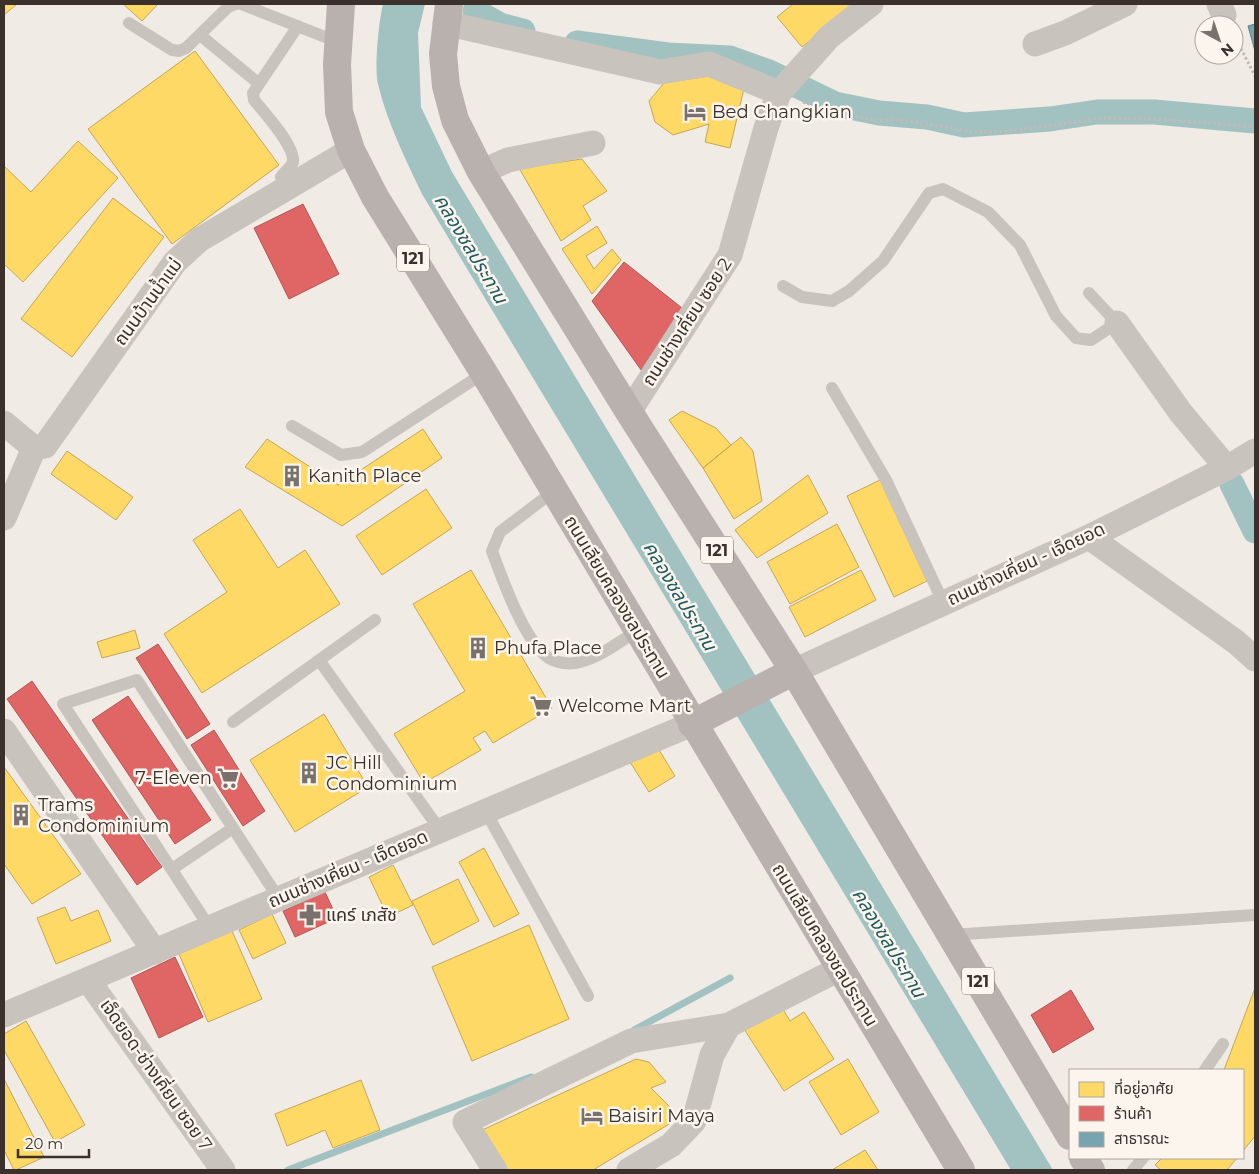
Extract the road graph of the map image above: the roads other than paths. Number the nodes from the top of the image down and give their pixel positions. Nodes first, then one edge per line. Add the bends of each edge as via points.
1 (243, 4) edge
2 (341, 4) edge
3 (871, 4) edge
4 (1125, 4) edge
5 (447, 13) edge
6 (129, 23) dead end
7 (298, 26) junction
8 (200, 35) junction
9 (338, 42) junction
10 (1036, 44) dead end
11 (258, 83) junction
12 (786, 84) junction
13 (593, 143) dead end
14 (351, 150) junction
15 (481, 172) junction
16 (287, 188) junction
17 (783, 286) dead end
18 (1088, 293) dead end
19 (1116, 322) junction
20 (484, 374) junction
21 (832, 388) dead end
22 (629, 412) junction
23 (4, 423) edge
24 (292, 426) dead end
25 (34, 448) junction
26 (1255, 451) edge
27 (1227, 468) junction
28 (554, 491) junction
29 (4, 518) edge
30 (1089, 537) junction
31 (942, 602) junction
32 (375, 620) dead end
33 (637, 631) junction
34 (1255, 659) edge
35 (319, 660) junction
36 (794, 671) junction
37 (233, 722) dead end
38 (692, 724) junction
39 (4, 731) edge
40 (486, 812) junction
41 (234, 828) junction
42 (440, 830) junction
43 (172, 869) junction
44 (279, 899) junction
45 (1255, 915) edge
46 (210, 928) junction
47 (951, 935) junction
48 (155, 952) junction
49 (839, 969) junction
50 (88, 980) junction
51 (588, 996) dead end
52 (4, 1015) edge
53 (729, 1025) junction
54 (1223, 1044) dead end
55 (1206, 1069) edge
56 (1069, 1134) edge
57 (1084, 1159) edge
58 (1142, 1159) edge
59 (223, 1170) edge
60 (495, 1170) edge
61 (629, 1170) edge
62 (962, 1170) edge
63 (1091, 1170) edge
64 (1134, 1170) edge

1 - 7 lane
1 - 8 lane via 228,7
2 - 9 main road, ถนนเลียบคลองชลประทาน / 121
3 - 12 street, ถนนช่างเคี่ยน ซอย 2 via 829,38
4 - 10 street
5 - 12 street via 660,72 710,64
5 - 15 main road, 121 via 443,54 446,86 455,120
6 - 8 lane via 175,51 186,48
7 - 9 lane
7 - 11 lane
8 - 11 lane
9 - 14 main road, ถนนเลียบคลองชลประทาน / 121 via 339,112
11 - 16 lane via 253,93 254,100 292,154 292,165 281,177
12 - 22 street, ถนนช่างเคี่ยน ซอย 2 via 766,128 730,256
13 - 15 street via 508,160
14 - 16 street, ถนนบ้านน้ำแม่
14 - 20 main road, ถนนเลียบคลองชลประทาน / 121 via 375,197
15 - 22 main road, 121
16 - 25 street, ถนนบ้านน้ำแม่ via 199,240 175,262 45,446
17 - 19 lane via 802,297 832,301 849,291 883,261 929,193 943,189 988,212 1020,246 1056,316 1076,338 1091,340
18 - 19 lane
19 - 27 street via 1182,413
20 - 24 lane via 362,452 340,455
20 - 28 main road, ถนนเลียบคลองชลประทาน / 121
21 - 31 lane via 886,480
22 - 36 main road, 121
23 - 25 street
25 - 29 street
26 - 27 street, ถนนช่างเคี่ยน - เจ็ดยอด
27 - 30 street, ถนนช่างเคี่ยน - เจ็ดยอด
28 - 33 main road, ถนนเลียบคลองชลประทาน / 121
28 - 33 lane via 500,532 492,550 510,599 536,644 548,657 566,664 580,662 604,651
30 - 31 street, ถนนช่างเคี่ยน - เจ็ดยอด
30 - 34 street
31 - 36 street, ถนนช่างเคี่ยน - เจ็ดยอด
32 - 35 lane
33 - 38 main road, ถนนเลียบคลองชลประทาน / 121
35 - 37 lane
35 - 42 lane
36 - 38 main road
36 - 47 main road, 121
38 - 40 street, ถนนช่างเคี่ยน - เจ็ดยอด
38 - 49 main road, ถนนเลียบคลองชลประทาน / 121
39 - 48 street
40 - 42 street, ถนนช่างเคี่ยน - เจ็ดยอด
40 - 51 lane
41 - 43 lane
41 - 43 lane via 137,680 63,704
41 - 44 lane
42 - 44 street, ถนนช่างเคี่ยน - เจ็ดยอด
43 - 46 lane
44 - 46 street, ถนนช่างเคี่ยน - เจ็ดยอด
45 - 47 lane
46 - 48 street, ถนนช่างเคี่ยน - เจ็ดยอด
47 - 56 main road, 121
48 - 50 street, ถนนช่างเคี่ยน - เจ็ดยอด
49 - 53 street
49 - 62 main road, ถนนเลียบคลองชลประทาน / 121
50 - 52 street, ถนนช่างเคี่ยน - เจ็ดยอด
50 - 59 street, เจ็ดยอด-ช่างเคี่ยน ซอย 7
53 - 60 street via 631,1041 465,1122
53 - 61 street via 712,1056 694,1121 671,1145
54 - 55 lane
57 - 63 main road
58 - 64 lane

